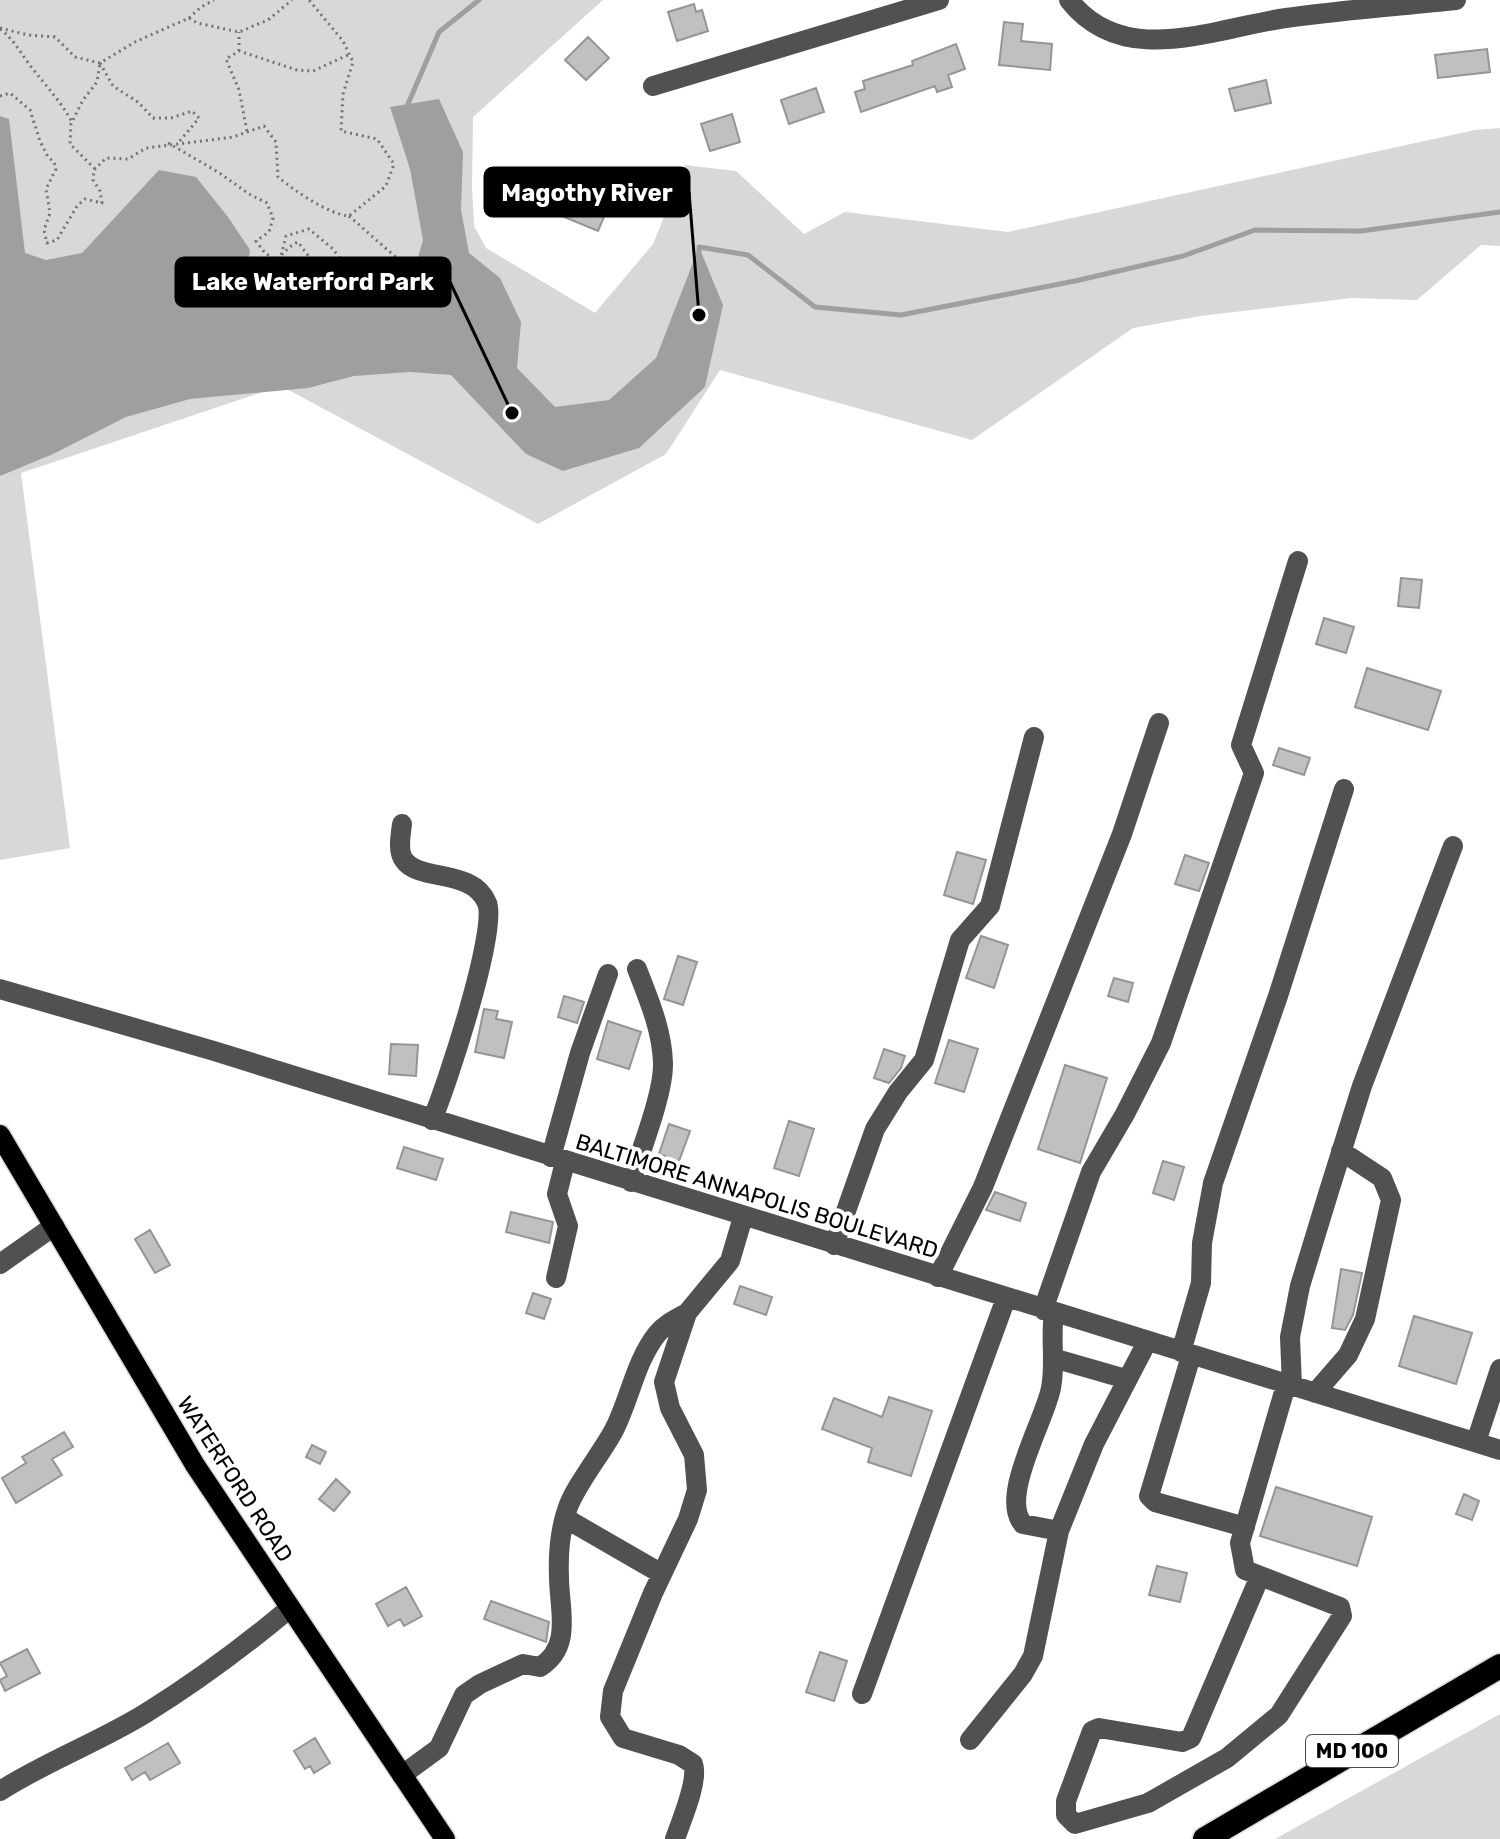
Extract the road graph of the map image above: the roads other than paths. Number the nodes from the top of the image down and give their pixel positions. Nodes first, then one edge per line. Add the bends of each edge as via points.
1 (939, 0) edge
2 (1069, 0) edge
3 (1456, 0) edge
4 (653, 86) dead end
5 (1298, 561) dead end
6 (1159, 723) dead end
7 (1034, 737) dead end
8 (1344, 789) dead end
9 (402, 824) dead end
10 (1453, 846) dead end
11 (637, 969) dead end
12 (608, 974) dead end
13 (0, 989) edge
14 (432, 1120) junction
15 (0, 1135) edge
16 (1341, 1151) junction
17 (558, 1160) junction
18 (631, 1182) junction
19 (743, 1217) junction
20 (54, 1226) junction
21 (834, 1245) junction
22 (0, 1264) edge
23 (938, 1277) junction
24 (556, 1278) dead end
25 (1006, 1298) junction
26 (1049, 1312) junction
27 (687, 1313) junction
28 (1147, 1342) junction
29 (1186, 1354) junction
30 (1053, 1358) junction
31 (1500, 1369) edge
32 (1126, 1379) junction
33 (1289, 1386) junction
34 (1315, 1393) junction
35 (1476, 1442) junction
36 (1500, 1450) edge
37 (565, 1518) junction
38 (1245, 1527) junction
39 (1059, 1531) junction
40 (662, 1574) junction
41 (1260, 1576) junction
42 (290, 1608) junction
43 (1500, 1666) edge
44 (862, 1694) dead end
45 (970, 1740) dead end
46 (1182, 1742) junction
47 (1200, 1773) junction
48 (402, 1775) junction
49 (0, 1791) edge
50 (445, 1839) edge
51 (675, 1839) edge
52 (1205, 1839) edge

1 - 4 street
2 - 3 street via 1101,27 1152,41 1283,18
5 - 26 street via 1241,745 1254,773 1161,1043 1091,1172
6 - 23 street via 1122,834 983,1187
7 - 21 street via 990,906 960,940 924,1060 875,1129
8 - 29 street via 1213,1183
9 - 14 street via 404,860 478,889 490,916 469,1007
10 - 16 street
11 - 18 street via 656,1018 663,1063
12 - 17 street via 580,1053
13 - 14 street, BALTIMORE ANNAPOLIS BOULEVARD
14 - 17 street, BALTIMORE ANNAPOLIS BOULEVARD
15 - 20 main road, WATERFORD ROAD
16 - 33 street via 1300,1286 1290,1337
16 - 34 street via 1382,1178 1391,1200 1365,1319 1348,1355
17 - 18 street, BALTIMORE ANNAPOLIS BOULEVARD
17 - 24 street via 557,1194 568,1226
18 - 19 street, BALTIMORE ANNAPOLIS BOULEVARD
19 - 21 street, BALTIMORE ANNAPOLIS BOULEVARD
19 - 27 street via 730,1261
20 - 22 street
20 - 42 main road, WATERFORD ROAD via 195,1465
21 - 23 street, BALTIMORE ANNAPOLIS BOULEVARD
23 - 25 street, BALTIMORE ANNAPOLIS BOULEVARD
25 - 26 street, BALTIMORE ANNAPOLIS BOULEVARD
25 - 44 street
26 - 28 street, BALTIMORE ANNAPOLIS BOULEVARD
26 - 30 street
27 - 37 street via 666,1324 648,1348 615,1427
27 - 40 street via 664,1382 670,1408 694,1455 697,1490
28 - 29 street, BALTIMORE ANNAPOLIS BOULEVARD
28 - 32 street
29 - 33 street, BALTIMORE ANNAPOLIS BOULEVARD
29 - 38 street via 1149,1496
30 - 32 street
30 - 39 street via 1051,1389 1015,1509 1023,1524
31 - 35 street
32 - 39 street
33 - 34 street, BALTIMORE ANNAPOLIS BOULEVARD
33 - 38 street
34 - 35 street, BALTIMORE ANNAPOLIS BOULEVARD
35 - 36 street, BALTIMORE ANNAPOLIS BOULEVARD
37 - 40 street
37 - 48 street via 558,1649 540,1667 523,1664 464,1695 439,1748
38 - 41 street via 1240,1543 1245,1570
39 - 45 street via 1033,1656
40 - 51 street via 623,1661 610,1717 623,1738 693,1764
41 - 46 street via 1191,1738
41 - 47 street via 1340,1607 1342,1616 1279,1715
42 - 48 main road, WATERFORD ROAD
42 - 49 street via 148,1712
43 - 52 highway, MD 100
46 - 47 street
46 - 47 street via 1092,1731 1066,1801 1066,1815 1075,1824 1148,1803
48 - 50 main road, WATERFORD ROAD

